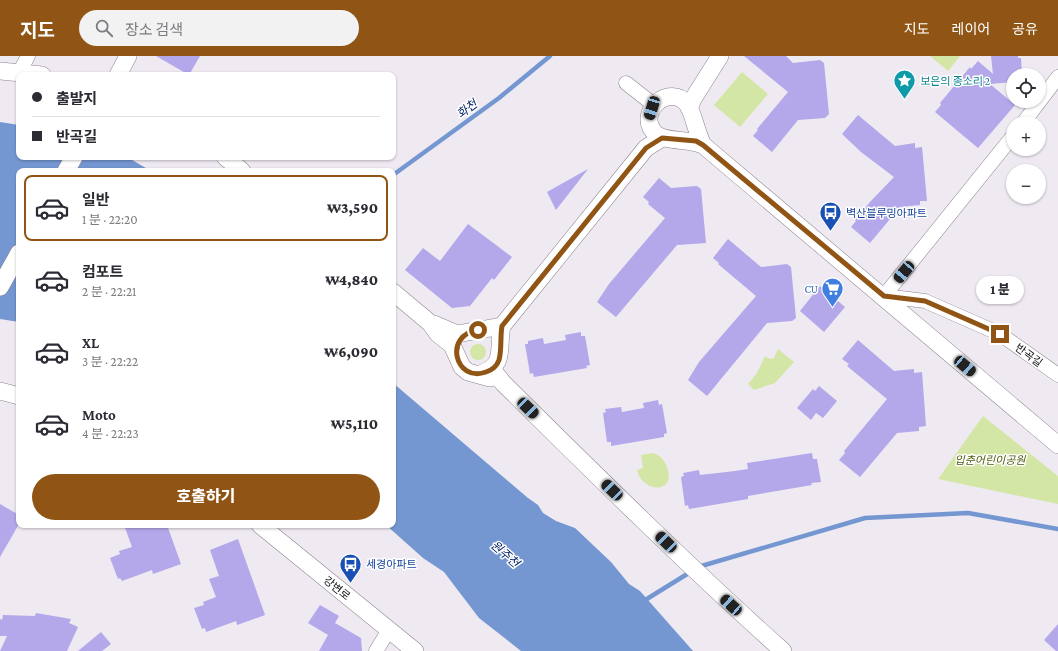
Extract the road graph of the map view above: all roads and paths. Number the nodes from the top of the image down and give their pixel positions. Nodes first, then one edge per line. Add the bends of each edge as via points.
1 (28, 56) edge
2 (128, 56) edge
3 (706, 56) edge
4 (720, 56) edge
5 (0, 71) edge
6 (20, 72) edge
7 (120, 72) edge
8 (16, 73) edge
9 (1058, 78) edge
10 (626, 83) dead end
11 (676, 97) junction
12 (654, 105) junction
13 (691, 113) junction
14 (1028, 116) edge
15 (664, 135) junction
16 (703, 145) junction
17 (1006, 145) edge
18 (228, 160) edge
19 (238, 168) edge
20 (16, 258) edge
21 (0, 287) edge
22 (396, 294) edge
23 (884, 296) junction
24 (430, 322) junction
25 (502, 326) junction
26 (474, 331) junction
27 (499, 346) junction
28 (458, 361) junction
29 (486, 372) junction
30 (1058, 376) edge
31 (0, 391) edge
32 (16, 395) edge
33 (1058, 445) edge
34 (264, 528) edge
35 (389, 630) junction
36 (376, 651) edge
37 (415, 651) edge
38 (783, 651) edge

1 - 6 street
2 - 7 street
3 - 11 street via 684,90
4 - 13 street via 692,98
5 - 8 street
9 - 14 street
10 - 12 street
11 - 12 street via 662,98
11 - 13 street via 682,100
12 - 15 street via 649,116
13 - 15 street via 688,131
13 - 16 street
15 - 16 street via 696,141
15 - 25 street via 646,148
16 - 23 street
17 - 23 street
18 - 19 street
20 - 21 street
22 - 24 street
23 - 30 street, 반곡길 via 925,301 1000,334
23 - 33 street
24 - 26 street via 457,334
24 - 28 street via 438,334 452,345
25 - 26 street
25 - 27 street
26 - 27 street via 491,334
26 - 28 street via 464,335 457,347
27 - 29 street via 499,360
28 - 29 street via 468,372
29 - 38 street via 503,383 721,596
31 - 32 street
34 - 35 street, 강변로
35 - 36 street
35 - 37 street, 강변로

